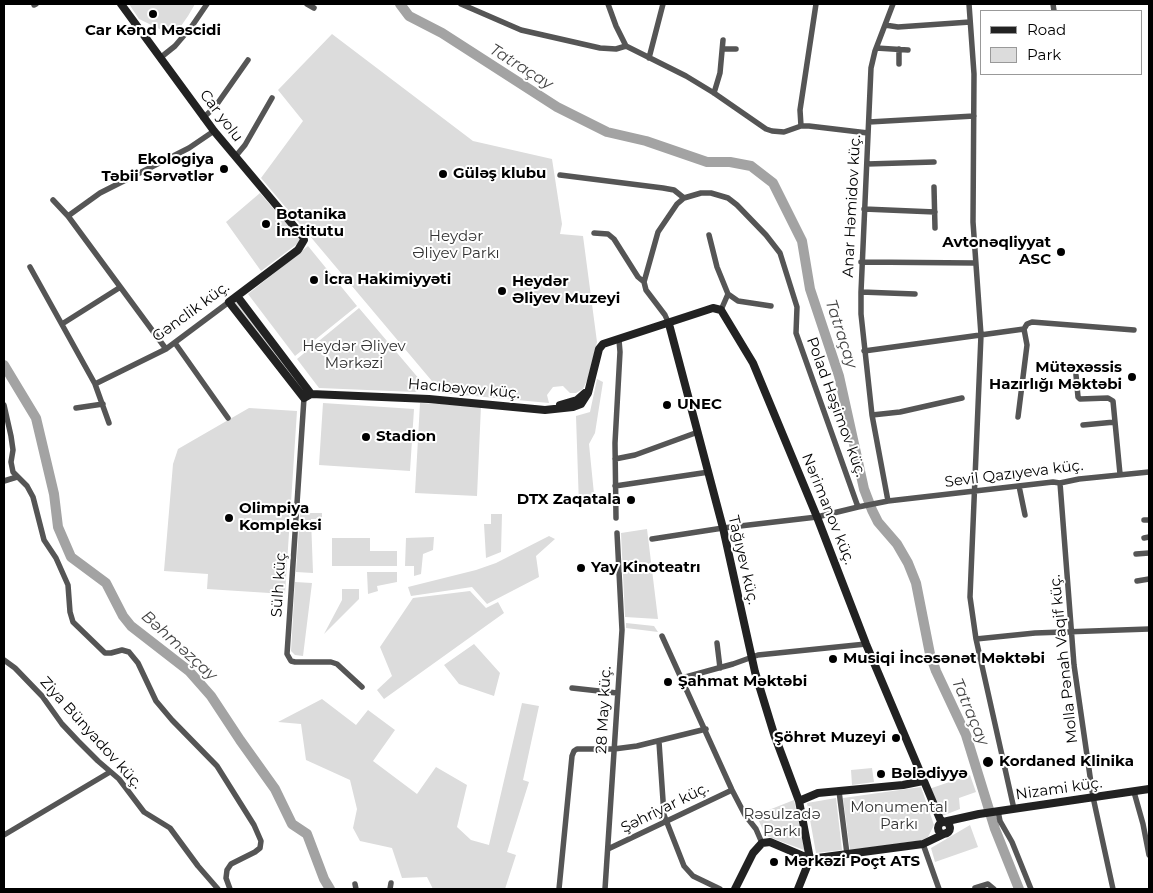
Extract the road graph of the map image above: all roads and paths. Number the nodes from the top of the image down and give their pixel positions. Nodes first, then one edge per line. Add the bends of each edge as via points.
1 (121, 4) edge
2 (207, 4) edge
3 (308, 4) edge
4 (461, 4) edge
5 (608, 4) edge
6 (663, 4) edge
7 (816, 4) edge
8 (894, 4) edge
9 (969, 4) edge
10 (314, 8) dead end
11 (970, 22) junction
12 (886, 25) junction
13 (723, 40) dead end
14 (626, 46) junction
15 (876, 48) junction
16 (723, 49) junction
17 (736, 49) dead end
18 (899, 49) junction
19 (908, 50) dead end
20 (160, 58) junction
21 (649, 58) junction
22 (248, 60) dead end
23 (899, 64) dead end
24 (714, 93) junction
25 (272, 98) dead end
26 (974, 116) junction
27 (204, 118) junction
28 (869, 122) junction
29 (801, 126) junction
30 (214, 132) junction
31 (868, 133) junction
32 (235, 157) junction
33 (934, 162) dead end
34 (867, 164) junction
35 (560, 175) dead end
36 (934, 187) dead end
37 (684, 198) junction
38 (53, 200) dead end
39 (864, 209) junction
40 (935, 212) junction
41 (68, 216) junction
42 (935, 228) dead end
43 (594, 233) dead end
44 (709, 235) dead end
45 (304, 240) joint
46 (861, 262) junction
47 (975, 263) junction
48 (30, 267) dead end
49 (644, 282) junction
50 (120, 288) junction
51 (860, 292) junction
52 (728, 294) junction
53 (914, 294) dead end
54 (237, 296) junction
55 (229, 302) junction
56 (770, 306) dead end
57 (721, 310) junction
58 (62, 324) junction
59 (669, 324) junction
60 (1024, 330) junction
61 (1134, 330) dead end
62 (981, 335) junction
63 (619, 340) junction
64 (175, 343) junction
65 (166, 349) junction
66 (864, 351) junction
67 (1076, 375) dead end
68 (94, 384) junction
69 (311, 394) junction
70 (304, 398) junction
71 (962, 398) dead end
72 (4, 404) edge
73 (103, 404) junction
74 (76, 408) dead end
75 (872, 415) junction
76 (228, 418) dead end
77 (1018, 418) dead end
78 (109, 422) dead end
79 (1115, 422) junction
80 (1083, 425) dead end
81 (698, 432) junction
82 (615, 459) junction
83 (708, 472) junction
84 (1149, 472) edge
85 (1120, 474) junction
86 (17, 477) junction
87 (4, 481) edge
88 (1060, 484) junction
89 (615, 486) junction
90 (1019, 486) junction
91 (975, 492) junction
92 (884, 502) junction
93 (860, 506) junction
94 (1025, 515) dead end
95 (817, 517) junction
96 (616, 518) dead end
97 (722, 528) junction
98 (617, 533) dead end
99 (652, 539) dead end
100 (1149, 553) edge
101 (1136, 554) dead end
102 (1149, 579) edge
103 (1137, 582) dead end
104 (1149, 629) edge
105 (1071, 632) junction
106 (662, 636) dead end
107 (976, 640) junction
108 (717, 643) dead end
109 (866, 644) junction
110 (751, 658) junction
111 (4, 660) edge
112 (720, 668) junction
113 (682, 678) junction
114 (362, 687) dead end
115 (572, 688) dead end
116 (618, 693) junction
117 (706, 729) junction
118 (659, 742) junction
119 (614, 749) junction
120 (110, 772) junction
121 (923, 781) junction
122 (732, 790) junction
123 (1149, 790) edge
124 (839, 791) junction
125 (1134, 792) junction
126 (1093, 797) junction
127 (799, 801) junction
128 (1014, 809) junction
129 (998, 811) junction
130 (973, 815) junction
131 (666, 822) junction
132 (941, 824) junction
133 (947, 833) junction
134 (4, 835) edge
135 (926, 842) junction
136 (762, 843) junction
137 (608, 849) junction
138 (847, 854) junction
139 (1149, 855) edge
140 (810, 859) junction
141 (975, 888) dead end
142 (218, 889) edge
143 (230, 889) edge
144 (560, 889) edge
145 (605, 889) edge
146 (720, 889) edge
147 (735, 889) edge
148 (798, 889) edge
149 (939, 889) edge
150 (994, 889) edge
151 (1031, 889) edge
152 (1113, 889) edge

1 - 20 street, Car yolu
2 - 20 street via 182,38
3 - 10 street
4 - 14 street via 521,30 600,48
5 - 14 street
6 - 21 street
7 - 29 street via 800,110
8 - 12 street, Anar Həmidov küç.
9 - 11 street
11 - 12 street
11 - 26 street
12 - 15 street, Anar Həmidov küç.
13 - 16 street
14 - 21 street
15 - 18 street
15 - 28 street, Anar Həmidov küç. via 871,68
16 - 17 street
16 - 24 street
18 - 19 street
18 - 23 street
20 - 27 street, Car yolu
21 - 24 street
22 - 27 street
24 - 29 street via 772,131 784,132
25 - 32 street
26 - 28 street
26 - 47 street
27 - 30 street, Car yolu
28 - 31 street, Anar Həmidov küç.
29 - 31 street
30 - 32 street, Car yolu
30 - 41 street via 100,193
31 - 34 street, Anar Həmidov küç.
32 - 45 street, Car yolu
33 - 34 street
34 - 39 street, Anar Həmidov küç.
35 - 37 street via 674,190
36 - 40 street
37 - 49 street via 658,232
37 - 93 street, Polad Həşimov küç. via 701,193 728,198 780,253 797,307 796,334
38 - 41 street
39 - 40 street
39 - 46 street, Anar Həmidov küç.
40 - 42 street
41 - 50 street
43 - 49 street via 608,234 614,239
44 - 52 street
45 - 54 street, Gənclik küç. via 298,250
46 - 47 street
46 - 51 street, Anar Həmidov küç.
47 - 62 street
48 - 58 street
49 - 59 street
50 - 58 street
50 - 65 street
51 - 53 street
51 - 66 street, Anar Həmidov küç.
52 - 56 street via 738,301
52 - 57 street
54 - 55 street, Gənclik küç.
54 - 69 street
55 - 64 street, Gənclik küç.
55 - 70 street
57 - 59 street via 713,308
57 - 95 street, Nərimanov küç. via 753,363
58 - 68 street
59 - 63 street
59 - 81 street, Tağıyev küç.
60 - 61 street via 1032,322
60 - 62 street
60 - 77 street via 1027,345
62 - 66 street
62 - 91 street
63 - 69 street, Hacıbəyov küç. via 601,346 586,396 581,404 573,407 545,410 430,399
63 - 82 street
64 - 65 street, Gənclik küç.
64 - 76 street
65 - 68 street, Gənclik küç.
66 - 75 street, Anar Həmidov küç.
67 - 79 street via 1078,397 1111,399
68 - 73 street
69 - 70 street
70 - 114 street, Sülh küç via 287,654 295,662 337,664
71 - 75 street
72 - 86 street via 13,450 12,467
73 - 74 street
73 - 78 street
75 - 92 street, Anar Həmidov küç.
79 - 80 street
79 - 85 street
81 - 82 street
81 - 83 street, Tağıyev küç.
82 - 89 street
83 - 89 street
83 - 97 street, Tağıyev küç.
84 - 85 street, Sevil Qazıyeva küç.
85 - 88 street, Sevil Qazıyeva küç.
86 - 87 street
86 - 143 street via 33,497 44,540 68,585 73,622 105,653 122,650 138,663 156,701 217,766 254,825 260,848 226,870
88 - 90 street, Sevil Qazıyeva küç.
88 - 105 street, Molla Pənah Vaqif küç.
89 - 96 street
90 - 91 street, Sevil Qazıyeva küç.
90 - 94 street
91 - 92 street, Sevil Qazıyeva küç.
91 - 107 street via 970,591
92 - 93 street, Sevil Qazıyeva küç.
93 - 95 street
95 - 97 street
95 - 109 street, Nərimanov küç.
97 - 99 street
97 - 110 street, Tağıyev küç.
98 - 116 street, 28 May küç. via 622,621
100 - 101 street
102 - 103 street
104 - 105 street
105 - 107 street
105 - 126 street, Molla Pənah Vaqif küç.
106 - 113 street
107 - 128 street
108 - 112 street
109 - 110 street
109 - 121 street, Nərimanov küç.
110 - 112 street
110 - 127 street, Tağıyev küç.
111 - 120 street, Ziya Bünyadov küç. via 42,696 62,724
112 - 113 street
113 - 117 street
115 - 116 street
116 - 119 street, 28 May küç.
117 - 118 street
117 - 122 street
118 - 119 street
118 - 131 street
119 - 137 street, 28 May küç.
119 - 144 street via 577,749 572,756
120 - 134 street
120 - 142 street, Ziya Bünyadov küç. via 128,789 144,812 170,828
121 - 124 street
121 - 132 street, Nərimanov küç.
122 - 131 street, Şəhriyar küç.
122 - 136 street
123 - 125 street, Nizami küç.
124 - 127 street via 818,793
124 - 138 street
125 - 126 street, Nizami küç.
125 - 139 street
126 - 128 street, Nizami küç.
126 - 152 street, Molla Pənah Vaqif küç.
127 - 140 street, Tağıyev küç.
128 - 129 street, Nizami küç.
129 - 130 street, Nizami küç.
129 - 151 street
130 - 132 street, Nizami küç.
130 - 133 street
131 - 137 street, Şəhriyar küç.
131 - 146 street via 687,871
132 - 133 street, Nərimanov küç. via 950,826
132 - 135 street
133 - 135 street
135 - 138 street
135 - 149 street
136 - 140 street via 770,842
136 - 147 street via 753,853
137 - 145 street, 28 May küç.
138 - 140 street
140 - 148 street
141 - 150 street via 988,884

